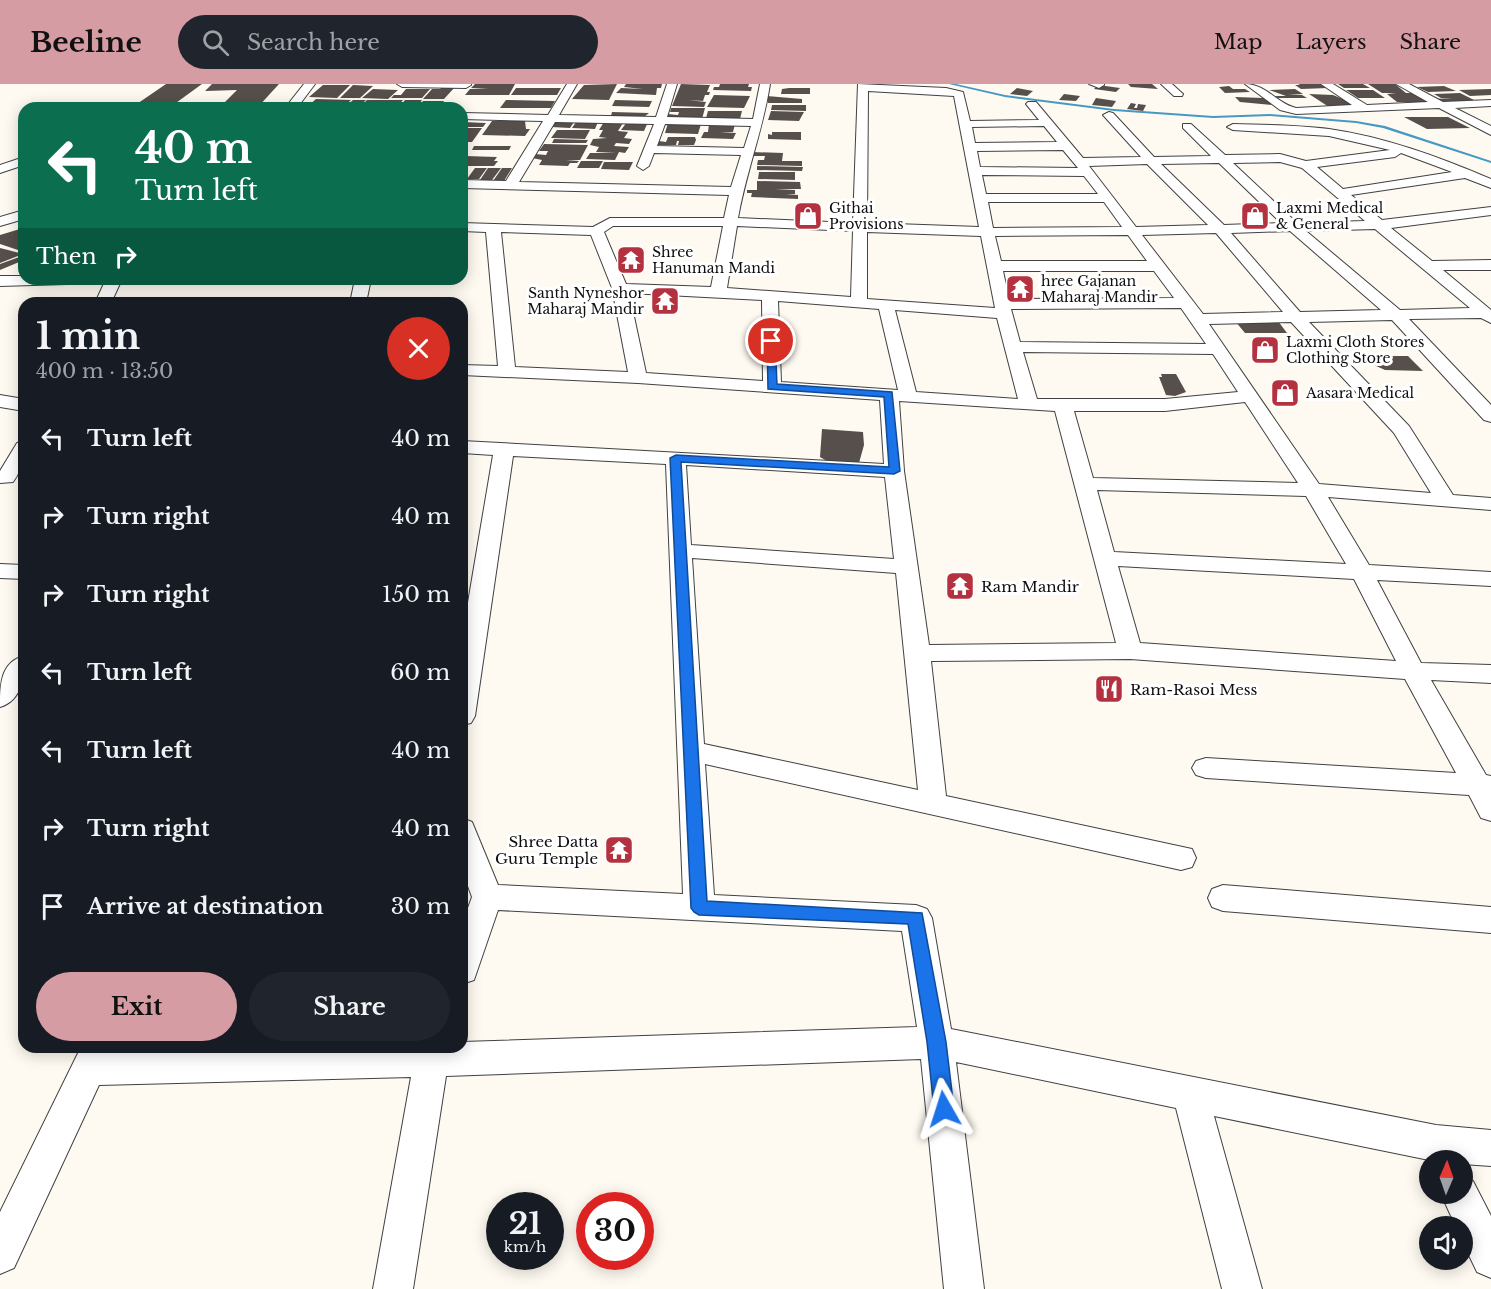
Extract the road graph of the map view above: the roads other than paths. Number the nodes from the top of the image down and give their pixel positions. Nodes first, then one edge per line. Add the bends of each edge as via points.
1 (310, 84) edge
2 (402, 84) edge
3 (467, 84) edge
4 (572, 84) edge
5 (672, 84) edge
6 (765, 84) edge
7 (1166, 84) edge
8 (1250, 84) edge
9 (1326, 84) edge
10 (1401, 84) edge
11 (863, 86) edge
12 (1178, 94) dead end
13 (454, 100) dead end
14 (296, 102) edge
15 (1491, 103) edge
16 (1032, 104) dead end
17 (1436, 104) junction
18 (1365, 108) junction
19 (1110, 115) dead end
20 (468, 116) edge
21 (552, 118) junction
22 (661, 120) junction
23 (758, 123) junction
24 (1048, 123) junction
25 (967, 124) junction
26 (1187, 126) dead end
27 (1233, 127) dead end
28 (1491, 131) edge
29 (1318, 132) junction
30 (1273, 140) dead end
31 (1066, 146) junction
32 (971, 147) junction
33 (650, 148) junction
34 (8, 152) dead end
35 (18, 152) edge
36 (749, 152) junction
37 (1406, 152) junction
38 (1222, 158) junction
39 (1150, 160) junction
40 (18, 163) edge
41 (1306, 165) junction
42 (643, 166) dead end
43 (1083, 167) junction
44 (0, 169) edge
45 (617, 171) dead end
46 (976, 171) junction
47 (1468, 174) junction
48 (468, 184) edge
49 (1491, 184) edge
50 (510, 185) junction
51 (736, 192) junction
52 (1340, 193) junction
53 (982, 198) junction
54 (1107, 198) junction
55 (609, 210) junction
56 (1491, 211) edge
57 (18, 217) edge
58 (0, 222) edge
59 (731, 222) junction
60 (1379, 225) junction
61 (468, 227) edge
62 (1293, 227) junction
63 (493, 228) junction
64 (862, 228) junction
65 (1219, 228) junction
66 (1132, 231) junction
67 (987, 232) junction
68 (1491, 265) edge
69 (995, 266) junction
70 (1160, 266) junction
71 (1427, 266) junction
72 (18, 280) edge
73 (0, 281) edge
74 (620, 288) junction
75 (718, 292) junction
76 (770, 296) junction
77 (1185, 303) junction
78 (859, 304) junction
79 (886, 305) junction
80 (1003, 309) junction
81 (1397, 316) junction
82 (1488, 316) edge
83 (1296, 318) junction
84 (1198, 319) junction
85 (1014, 347) junction
86 (1216, 349) junction
87 (468, 371) edge
88 (507, 374) junction
89 (638, 378) junction
90 (772, 387) junction
91 (898, 394) junction
92 (1248, 396) junction
93 (0, 401) edge
94 (18, 404) edge
95 (1029, 405) junction
96 (1062, 405) junction
97 (1491, 416) edge
98 (468, 447) edge
99 (504, 447) junction
100 (676, 458) junction
101 (18, 460) edge
102 (894, 471) junction
103 (10, 478) edge
104 (1084, 484) junction
105 (1313, 490) junction
106 (1447, 502) junction
107 (1491, 504) edge
108 (681, 551) junction
109 (1104, 558) junction
110 (907, 567) junction
111 (0, 571) edge
112 (18, 572) edge
113 (1362, 572) junction
114 (1491, 579) edge
115 (1130, 651) junction
116 (918, 653) junction
117 (1413, 671) junction
118 (18, 672) edge
119 (1491, 674) edge
120 (468, 678) edge
121 (0, 698) edge
122 (691, 751) junction
123 (1206, 768) dead end
124 (1483, 785) edge
125 (933, 804) junction
126 (1491, 810) edge
127 (468, 846) edge
128 (1181, 858) dead end
129 (487, 897) junction
130 (1223, 898) dead end
131 (699, 908) junction
132 (1491, 920) edge
133 (468, 952) edge
134 (936, 1042) junction
135 (433, 1054) edge
136 (94, 1058) edge
137 (1190, 1093) junction
138 (1491, 1148) edge
139 (1432, 1150) edge
140 (1466, 1150) edge
141 (1465, 1204) edge
142 (0, 1254) edge
143 (1491, 1258) edge
144 (393, 1289) edge
145 (964, 1289) edge
146 (1242, 1289) edge

1 - 14 street
2 - 3 street
3 - 13 street
4 - 21 street
5 - 22 street
6 - 23 street
7 - 12 street
8 - 18 street via 1289,110
9 - 18 street
10 - 17 street
11 - 25 street via 955,92 959,94
11 - 64 street
15 - 17 street
16 - 24 street
17 - 18 street
17 - 28 street
19 - 39 street
20 - 21 street
21 - 22 street
21 - 50 street
22 - 23 street
22 - 33 street
23 - 36 street
24 - 25 street
24 - 31 street
25 - 32 street
26 - 38 street
27 - 29 street
29 - 30 street
29 - 37 street
31 - 32 street
31 - 43 street
32 - 46 street
33 - 36 street
33 - 42 street
34 - 35 street
36 - 51 street
37 - 41 street
37 - 47 street
38 - 39 street
38 - 41 street via 1280,158
38 - 62 street
39 - 43 street
39 - 65 street
40 - 44 street
41 - 52 street
43 - 46 street
43 - 54 street
45 - 55 street
46 - 53 street
47 - 49 street
47 - 52 street
48 - 50 street
50 - 55 street
51 - 55 street
51 - 59 street
52 - 60 street
53 - 54 street
53 - 67 street
54 - 66 street
55 - 59 street
55 - 63 street
55 - 74 street
56 - 60 street
57 - 58 street
59 - 64 street
59 - 75 street
60 - 62 street
60 - 71 street
61 - 63 street
62 - 65 street
62 - 81 street
63 - 88 street
64 - 67 street
64 - 78 street
65 - 66 street
65 - 83 street
66 - 67 street
66 - 70 street
67 - 69 street
68 - 71 street
69 - 70 street
69 - 80 street
70 - 77 street
71 - 82 street
72 - 73 street
74 - 75 street
74 - 89 street
75 - 76 street
76 - 78 street
76 - 90 street
77 - 80 street
77 - 84 street
78 - 79 street
79 - 80 street
79 - 91 street
80 - 85 street
81 - 82 street
81 - 83 street
81 - 97 street
83 - 84 street
83 - 106 street via 1402,430
84 - 86 street
85 - 86 street
85 - 95 street
86 - 92 street
87 - 88 street
88 - 89 street
89 - 90 street
90 - 91 street
91 - 95 street
91 - 102 street
92 - 96 street via 1165,405
92 - 105 street
93 - 94 street
95 - 96 street
96 - 104 street
98 - 99 street
99 - 100 street
99 - 120 street
100 - 102 street
100 - 108 street
101 - 103 street
102 - 110 street
104 - 105 street
104 - 109 street
105 - 106 street
105 - 113 street
106 - 107 street
108 - 110 street
108 - 122 street
109 - 113 street
109 - 115 street
110 - 116 street
111 - 112 street
113 - 114 street
113 - 117 street
115 - 116 street
115 - 117 street
116 - 125 street
117 - 119 street
117 - 124 street
118 - 121 street
122 - 125 street
122 - 131 street
123 - 124 street
124 - 126 street
125 - 128 street
127 - 129 street
129 - 131 street
129 - 133 street
130 - 132 street
131 - 134 street via 916,918
134 - 135 street
134 - 137 street
134 - 145 street
135 - 136 street
135 - 144 street
136 - 142 street
137 - 139 street
137 - 146 street
138 - 140 street
141 - 143 street

